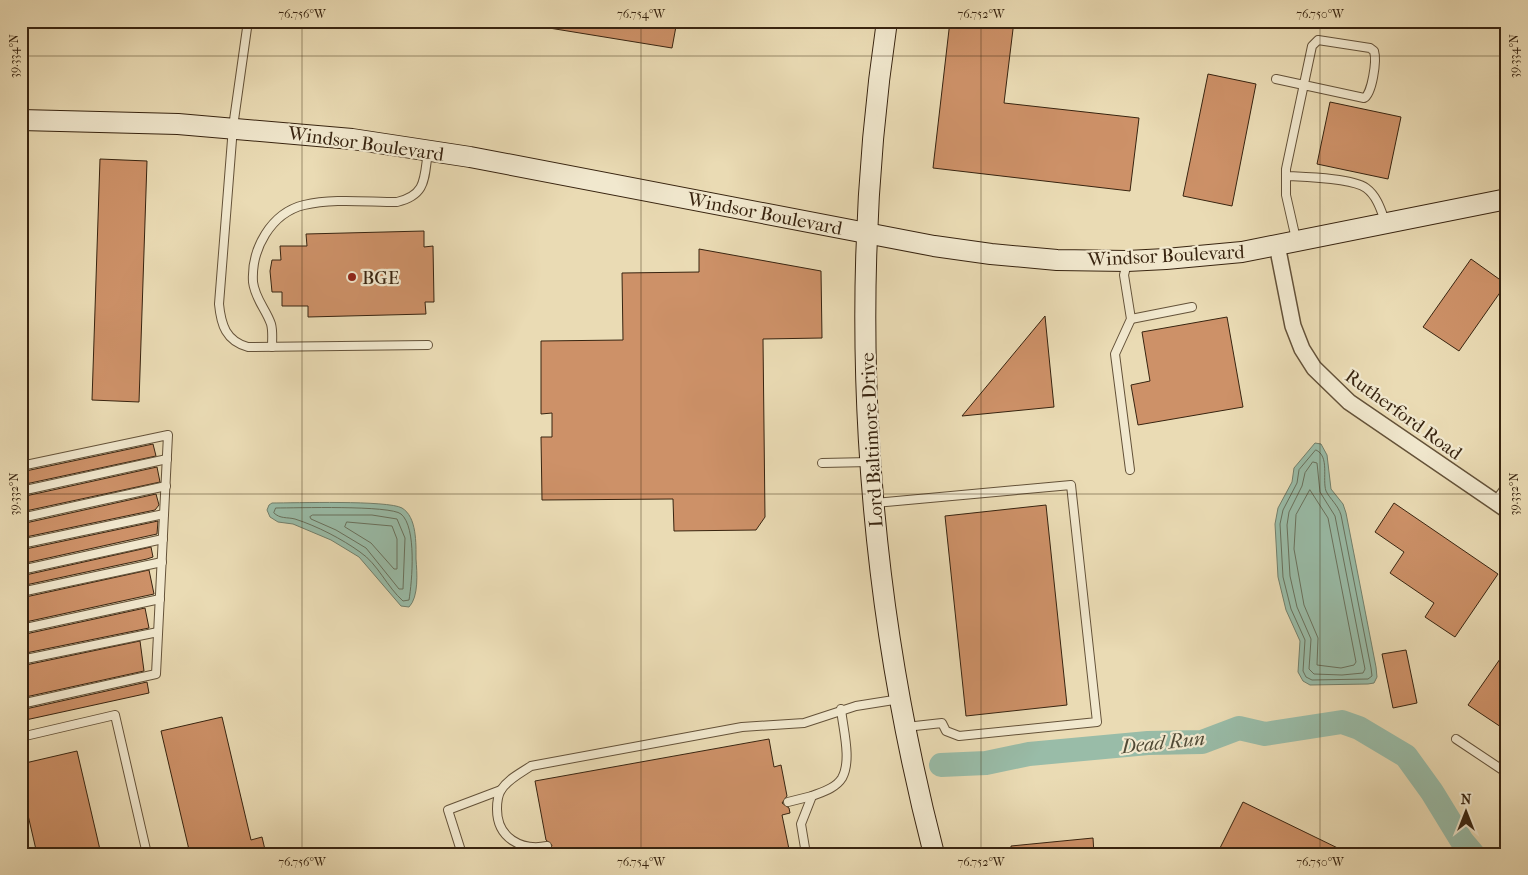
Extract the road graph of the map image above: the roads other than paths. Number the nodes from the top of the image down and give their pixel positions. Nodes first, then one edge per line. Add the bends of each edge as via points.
1 (23, 21) edge
2 (248, 21) edge
3 (887, 21) edge
4 (21, 26) edge
5 (1276, 79) dead end
6 (1304, 86) junction
7 (21, 120) edge
8 (233, 127) junction
9 (428, 151) junction
10 (1286, 176) junction
11 (1507, 199) edge
12 (1386, 223) junction
13 (868, 232) junction
14 (1297, 241) junction
15 (1277, 245) junction
16 (1127, 261) junction
17 (1192, 307) dead end
18 (1131, 319) junction
19 (428, 345) dead end
20 (272, 347) junction
21 (167, 459) junction
22 (870, 462) junction
23 (822, 463) dead end
24 (21, 466) edge
25 (1130, 470) dead end
26 (1507, 485) edge
27 (166, 486) junction
28 (21, 491) edge
29 (874, 503) junction
30 (1501, 506) edge
31 (164, 514) junction
32 (21, 518) edge
33 (163, 539) junction
34 (21, 544) edge
35 (162, 562) junction
36 (21, 570) edge
37 (21, 592) edge
38 (160, 599) junction
39 (21, 629) edge
40 (158, 632) junction
41 (21, 660) edge
42 (900, 699) junction
43 (21, 704) edge
44 (841, 709) junction
45 (906, 727) junction
46 (21, 737) edge
47 (1456, 739) dead end
48 (1507, 773) edge
49 (501, 790) junction
50 (812, 796) junction
51 (788, 802) dead end
52 (547, 846) dead end
53 (147, 854) edge
54 (462, 854) edge
55 (806, 854) edge
56 (934, 854) edge

1 - 4 lane
2 - 8 lane
3 - 13 main road, Lord Baltimore Drive via 874,131
5 - 6 lane
6 - 6 lane via 1312,46 1318,40 1374,51 1376,58 1369,92 1364,98
6 - 10 lane
7 - 8 main road, Windsor Boulevard
8 - 9 main road, Windsor Boulevard via 352,139
8 - 20 lane via 220,319 224,330 238,345
9 - 13 main road, Windsor Boulevard
9 - 20 lane via 422,186 408,199 304,205 288,212 266,232 258,247 253,281 255,294 271,325
10 - 12 lane via 1319,177 1366,188 1377,200
10 - 14 lane via 1286,195
11 - 12 main road, Windsor Boulevard
12 - 14 main road, Windsor Boulevard
13 - 16 main road, Windsor Boulevard via 991,254 1058,260
13 - 22 main road, Lord Baltimore Drive via 866,322
14 - 15 main road, Windsor Boulevard
15 - 16 main road, Windsor Boulevard via 1242,252
15 - 30 street, Rutherford Road via 1293,326 1314,368 1349,402
16 - 18 lane via 1124,275
17 - 18 lane
18 - 25 lane via 1115,354
19 - 20 lane
21 - 24 lane via 168,434
21 - 27 lane
21 - 28 lane
22 - 23 lane
22 - 29 main road, Lord Baltimore Drive
26 - 30 lane
27 - 31 lane
27 - 32 lane
29 - 42 main road, Lord Baltimore Drive via 889,640
29 - 45 lane via 1071,485 1097,722 958,736 946,731 942,723
31 - 33 lane
31 - 34 lane
33 - 35 lane
33 - 36 lane
35 - 37 lane
35 - 38 lane
38 - 39 lane
38 - 40 lane
40 - 41 lane
40 - 43 lane via 156,674
42 - 44 lane
42 - 45 main road, Lord Baltimore Drive
44 - 49 lane via 804,723 742,727 531,766
44 - 50 lane via 846,766 841,779 830,789
45 - 56 main road, Lord Baltimore Drive
46 - 53 lane via 115,714
47 - 48 lane
49 - 52 lane via 497,810 502,831 524,846
49 - 54 lane via 448,810
50 - 51 lane
50 - 55 lane via 802,824

